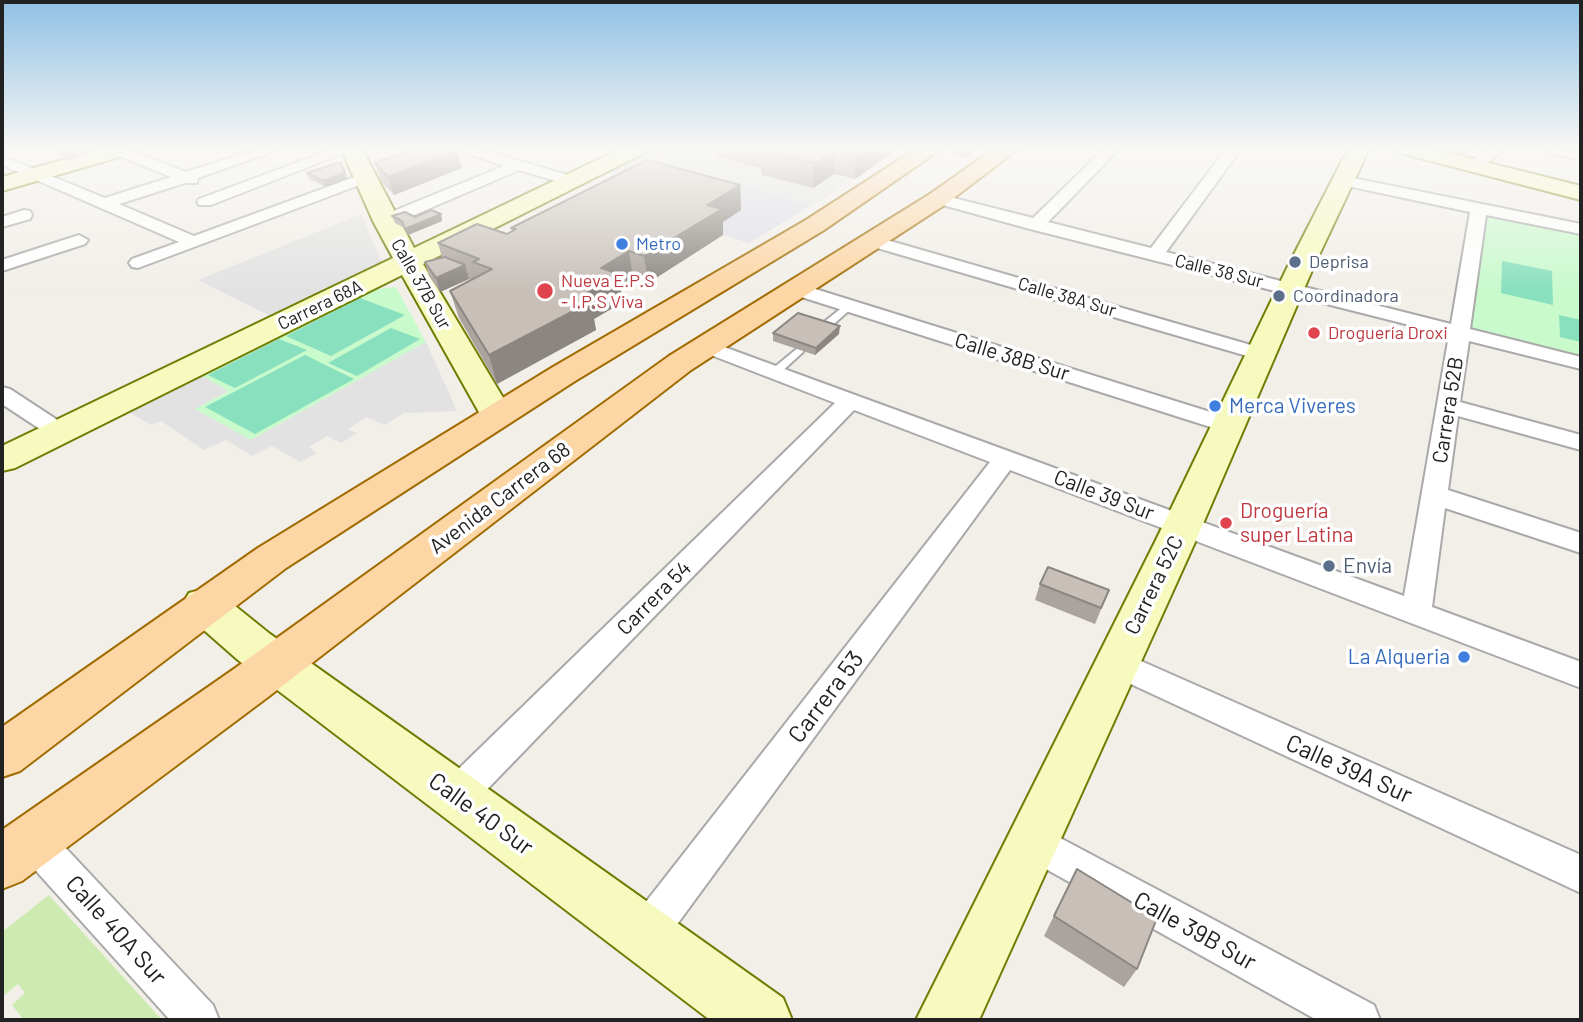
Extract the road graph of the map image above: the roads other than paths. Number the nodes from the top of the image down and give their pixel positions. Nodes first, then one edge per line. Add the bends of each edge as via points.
1 (87, 197) edge
2 (126, 197) edge
3 (321, 197) edge
4 (376, 197) edge
5 (443, 197) edge
6 (540, 197) edge
7 (858, 197) edge
8 (941, 197) edge
9 (1064, 197) edge
10 (1198, 197) edge
11 (1335, 197) edge
12 (1424, 197) edge
13 (938, 199) junction
14 (104, 204) junction
15 (1479, 208) junction
16 (24, 215) dead end
17 (385, 221) junction
18 (2, 222) edge
19 (1036, 225) junction
20 (1581, 229) edge
21 (79, 240) dead end
22 (873, 241) junction
23 (194, 242) junction
24 (1154, 255) junction
25 (409, 262) junction
26 (138, 263) dead end
27 (2, 266) edge
28 (796, 289) junction
29 (1290, 289) junction
30 (849, 305) junction
31 (823, 328) edge
32 (1460, 332) junction
33 (705, 346) junction
34 (799, 350) edge
35 (1261, 354) junction
36 (1581, 363) edge
37 (775, 372) junction
38 (2, 394) edge
39 (851, 400) junction
40 (1448, 406) junction
41 (497, 416) junction
42 (1228, 425) junction
43 (60, 432) junction
44 (1581, 443) edge
45 (1006, 458) junction
46 (2, 460) edge
47 (1434, 495) junction
48 (1182, 525) junction
49 (1581, 543) edge
50 (204, 605) junction
51 (1416, 612) junction
52 (1116, 663) junction
53 (277, 664) junction
54 (1581, 674) edge
55 (2, 754) edge
56 (456, 796) junction
57 (1032, 841) junction
58 (18, 851) edge
59 (1581, 874) edge
60 (646, 935) junction
61 (198, 1020) edge
62 (761, 1020) edge
63 (947, 1020) edge
64 (1359, 1020) edge

1 - 14 street
2 - 14 street
3 - 23 street
4 - 17 street, Calle 37B Sur
5 - 17 street
6 - 25 street, Carrera 68A
7 - 41 main road
8 - 13 main road, Avenida Carrera 68
9 - 19 street
10 - 24 street
11 - 29 street, Carrera 52C
12 - 15 street
13 - 19 street, Calle 38 Sur
13 - 22 main road, Avenida Carrera 68
14 - 23 street
15 - 20 street
15 - 32 street, Carrera 52B
16 - 18 street
17 - 25 street, Calle 37B Sur
19 - 24 street, Calle 38 Sur
21 - 27 street
22 - 28 main road, Avenida Carrera 68
22 - 35 street, Calle 38A Sur
23 - 26 street
24 - 29 street, Calle 38 Sur
25 - 41 street, Calle 37B Sur
25 - 43 street, Carrera 68A
28 - 30 street, Calle 38B Sur
28 - 33 main road, Avenida Carrera 68
29 - 32 street, Calle 38 Sur
29 - 35 street, Carrera 52C
30 - 31 lane
30 - 42 street, Calle 38B Sur
32 - 36 street, Calle 38 Sur
32 - 40 street, Carrera 52B
33 - 37 street, Calle 39 Sur
33 - 53 main road, Avenida Carrera 68
34 - 37 lane
35 - 42 street, Carrera 52C
37 - 39 street, Calle 39 Sur
38 - 43 street
39 - 45 street, Calle 39 Sur
39 - 56 street, Carrera 54
40 - 44 street
40 - 47 street, Carrera 52B
41 - 50 main road
42 - 48 street, Carrera 52C
43 - 46 street, Carrera 68A
45 - 48 street, Calle 39 Sur
45 - 60 street, Carrera 53
47 - 49 street
47 - 51 street, Carrera 52B
48 - 51 street, Calle 39 Sur
48 - 52 street, Carrera 52C
50 - 53 street, Calle 40 Sur
50 - 55 main road
51 - 54 street, Calle 39 Sur
52 - 57 street, Carrera 52C
52 - 59 street, Calle 39A Sur
53 - 56 street, Calle 40 Sur
53 - 58 main road, Avenida Carrera 68
56 - 60 street, Calle 40 Sur
57 - 63 street, Carrera 52C
57 - 64 street, Calle 39B Sur
58 - 61 street, Calle 40A Sur
60 - 62 street, Calle 40 Sur

